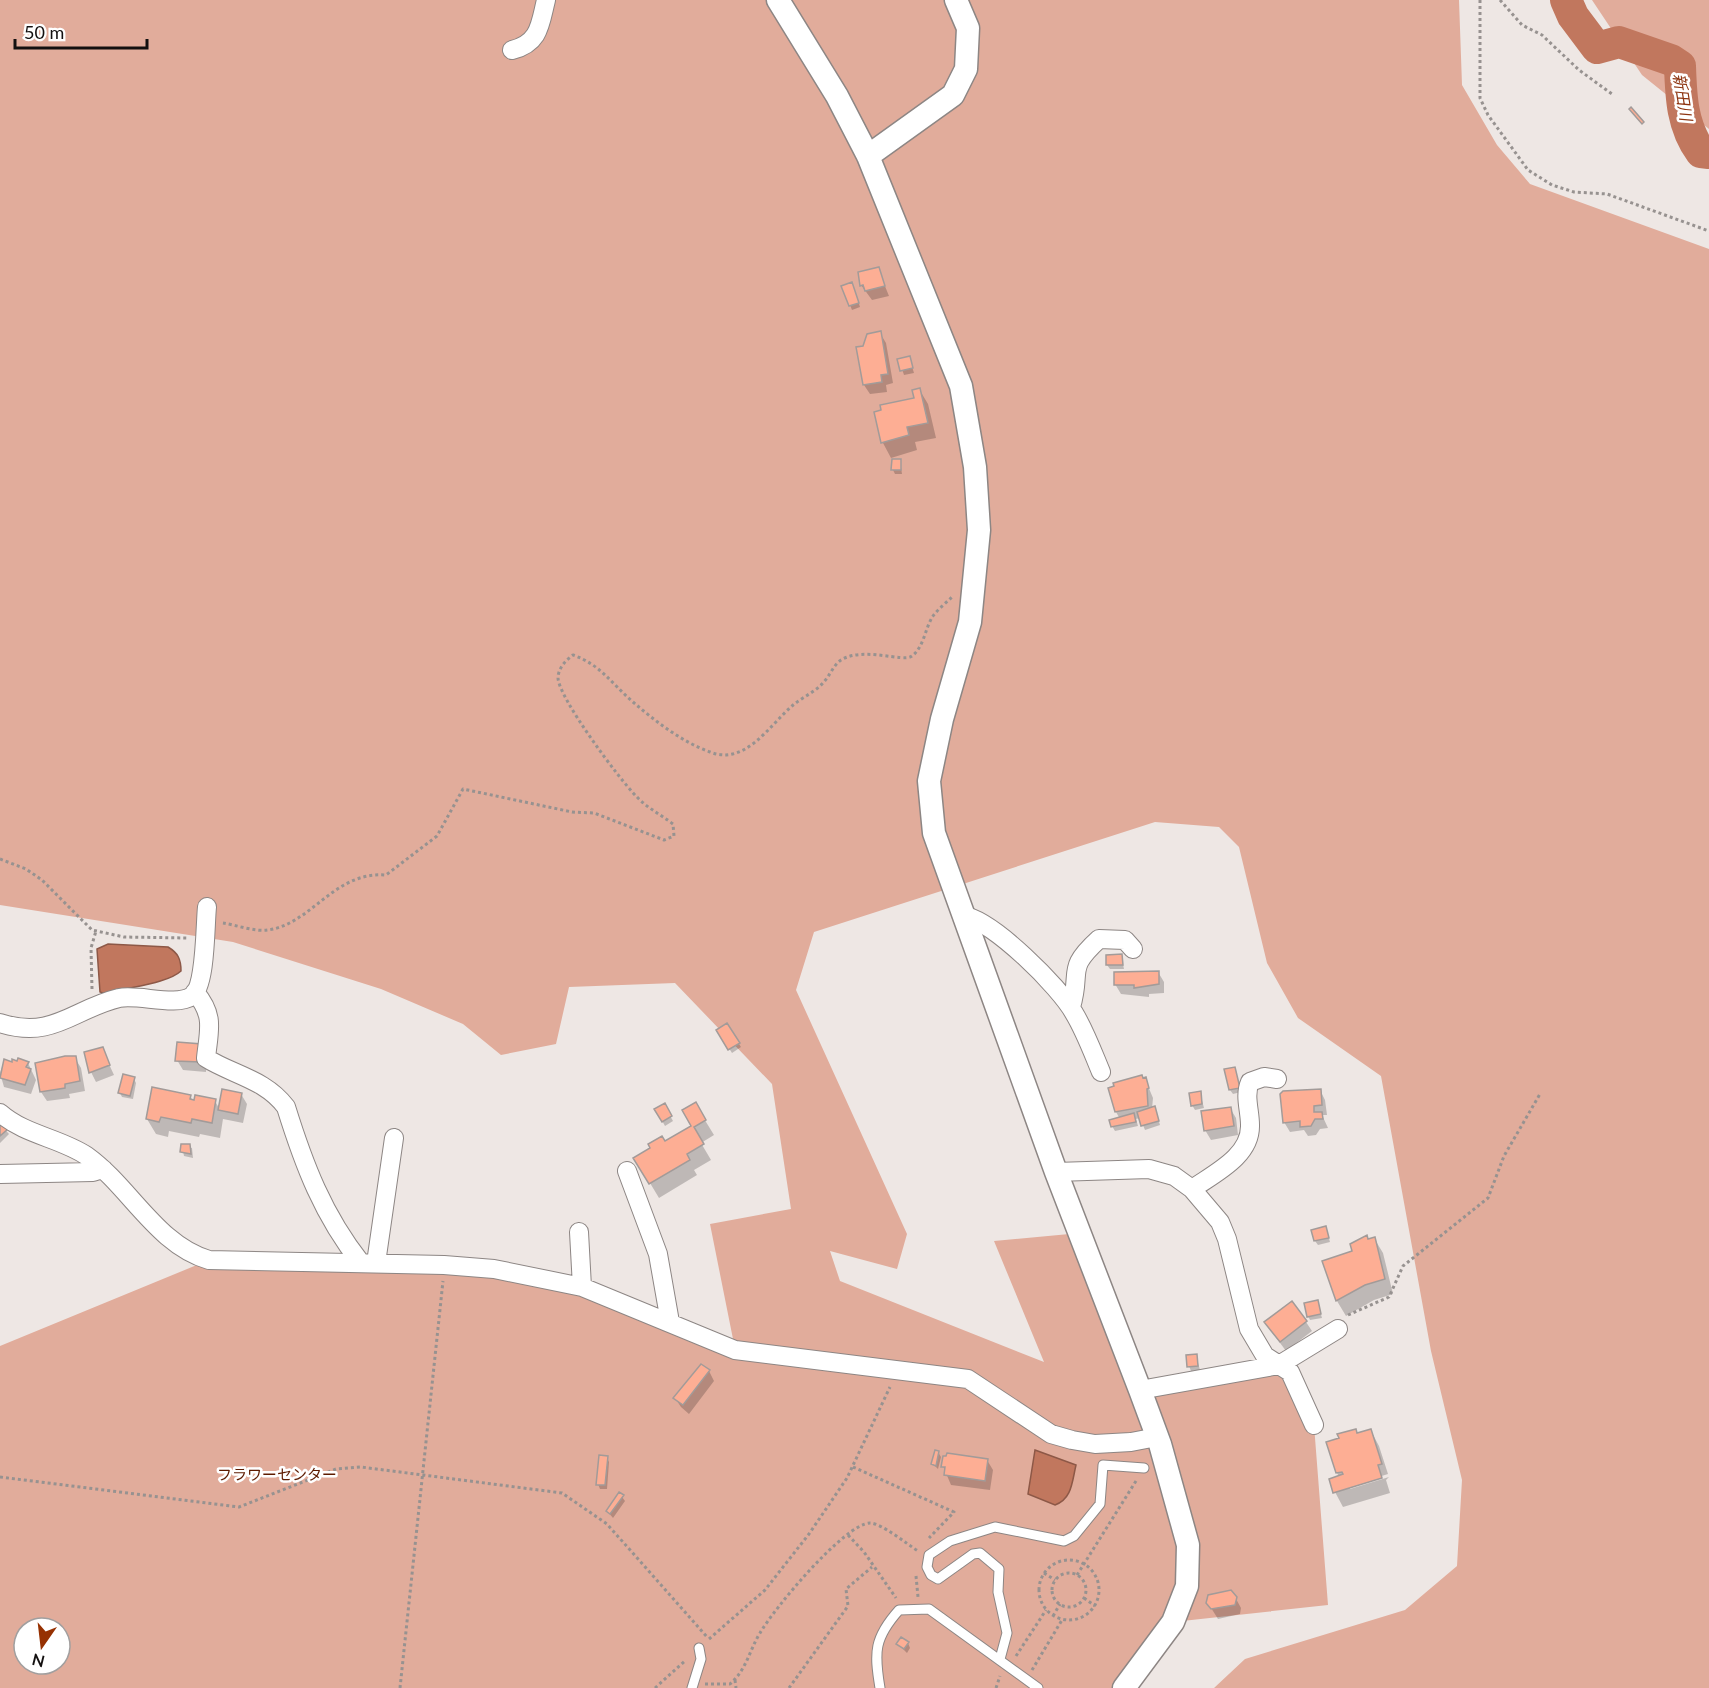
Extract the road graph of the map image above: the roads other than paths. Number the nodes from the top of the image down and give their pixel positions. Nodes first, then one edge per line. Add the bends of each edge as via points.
1 (546, 0) edge
2 (956, 0) edge
3 (785, 3) edge
4 (512, 50) dead end
5 (867, 156) junction
6 (207, 907) dead end
7 (964, 916) junction
8 (1133, 950) dead end
9 (195, 992) junction
10 (1071, 1007) junction
11 (0, 1023) edge
12 (1101, 1072) dead end
13 (1277, 1079) dead end
14 (0, 1113) edge
15 (394, 1138) dead end
16 (103, 1169) junction
17 (627, 1171) dead end
18 (1056, 1172) junction
19 (0, 1174) edge
20 (1192, 1189) junction
21 (579, 1232) dead end
22 (369, 1263) junction
23 (582, 1287) junction
24 (670, 1322) junction
25 (1338, 1329) road end
26 (1279, 1365) junction
27 (1140, 1390) junction
28 (1314, 1425) dead end
29 (1157, 1437) junction
30 (1144, 1468) road end
31 (699, 1648) road end
32 (1000, 1659) junction
33 (693, 1686) edge
34 (880, 1688) edge
35 (1038, 1688) edge
36 (1124, 1688) edge

1 - 4 street via 540,30 532,42
2 - 5 street via 968,28 966,69 953,95
3 - 5 street
5 - 7 street via 961,386 975,467 979,531 970,622 929,781 934,833
6 - 9 street via 200,984
7 - 10 street via 991,927 1062,993
7 - 18 street
8 - 10 street via 1125,940 1099,939 1082,955 1074,971
9 - 11 street via 180,1000 119,998 67,1021 32,1028
9 - 22 street via 207,1006 210,1018 206,1058 264,1086 279,1098 286,1107 322,1206 341,1237
10 - 12 street
13 - 20 street via 1264,1077 1250,1082 1246,1091 1250,1126 1247,1145
14 - 16 street via 23,1128 85,1155
15 - 22 street
16 - 19 street
16 - 22 street via 175,1244 193,1256 240,1262
17 - 24 street via 658,1254
18 - 20 street via 1149,1169 1174,1176
18 - 27 street
20 - 26 street via 1220,1222 1249,1329 1265,1356
21 - 23 street
22 - 23 street via 494,1269
23 - 24 street
24 - 29 street via 735,1350 968,1379 1051,1434 1072,1440 1095,1444
25 - 26 street
26 - 27 street
26 - 28 street via 1290,1372
27 - 29 street
29 - 36 street via 1188,1545 1187,1586 1173,1622
30 - 32 lane via 1103,1465 1100,1504 1074,1536 1064,1541 995,1527 950,1542 929,1555 927,1568 938,1578 973,1554 980,1553 999,1569 998,1592 1007,1633
31 - 33 lane via 701,1659
32 - 34 lane via 929,1609 899,1610 876,1647
32 - 35 lane

